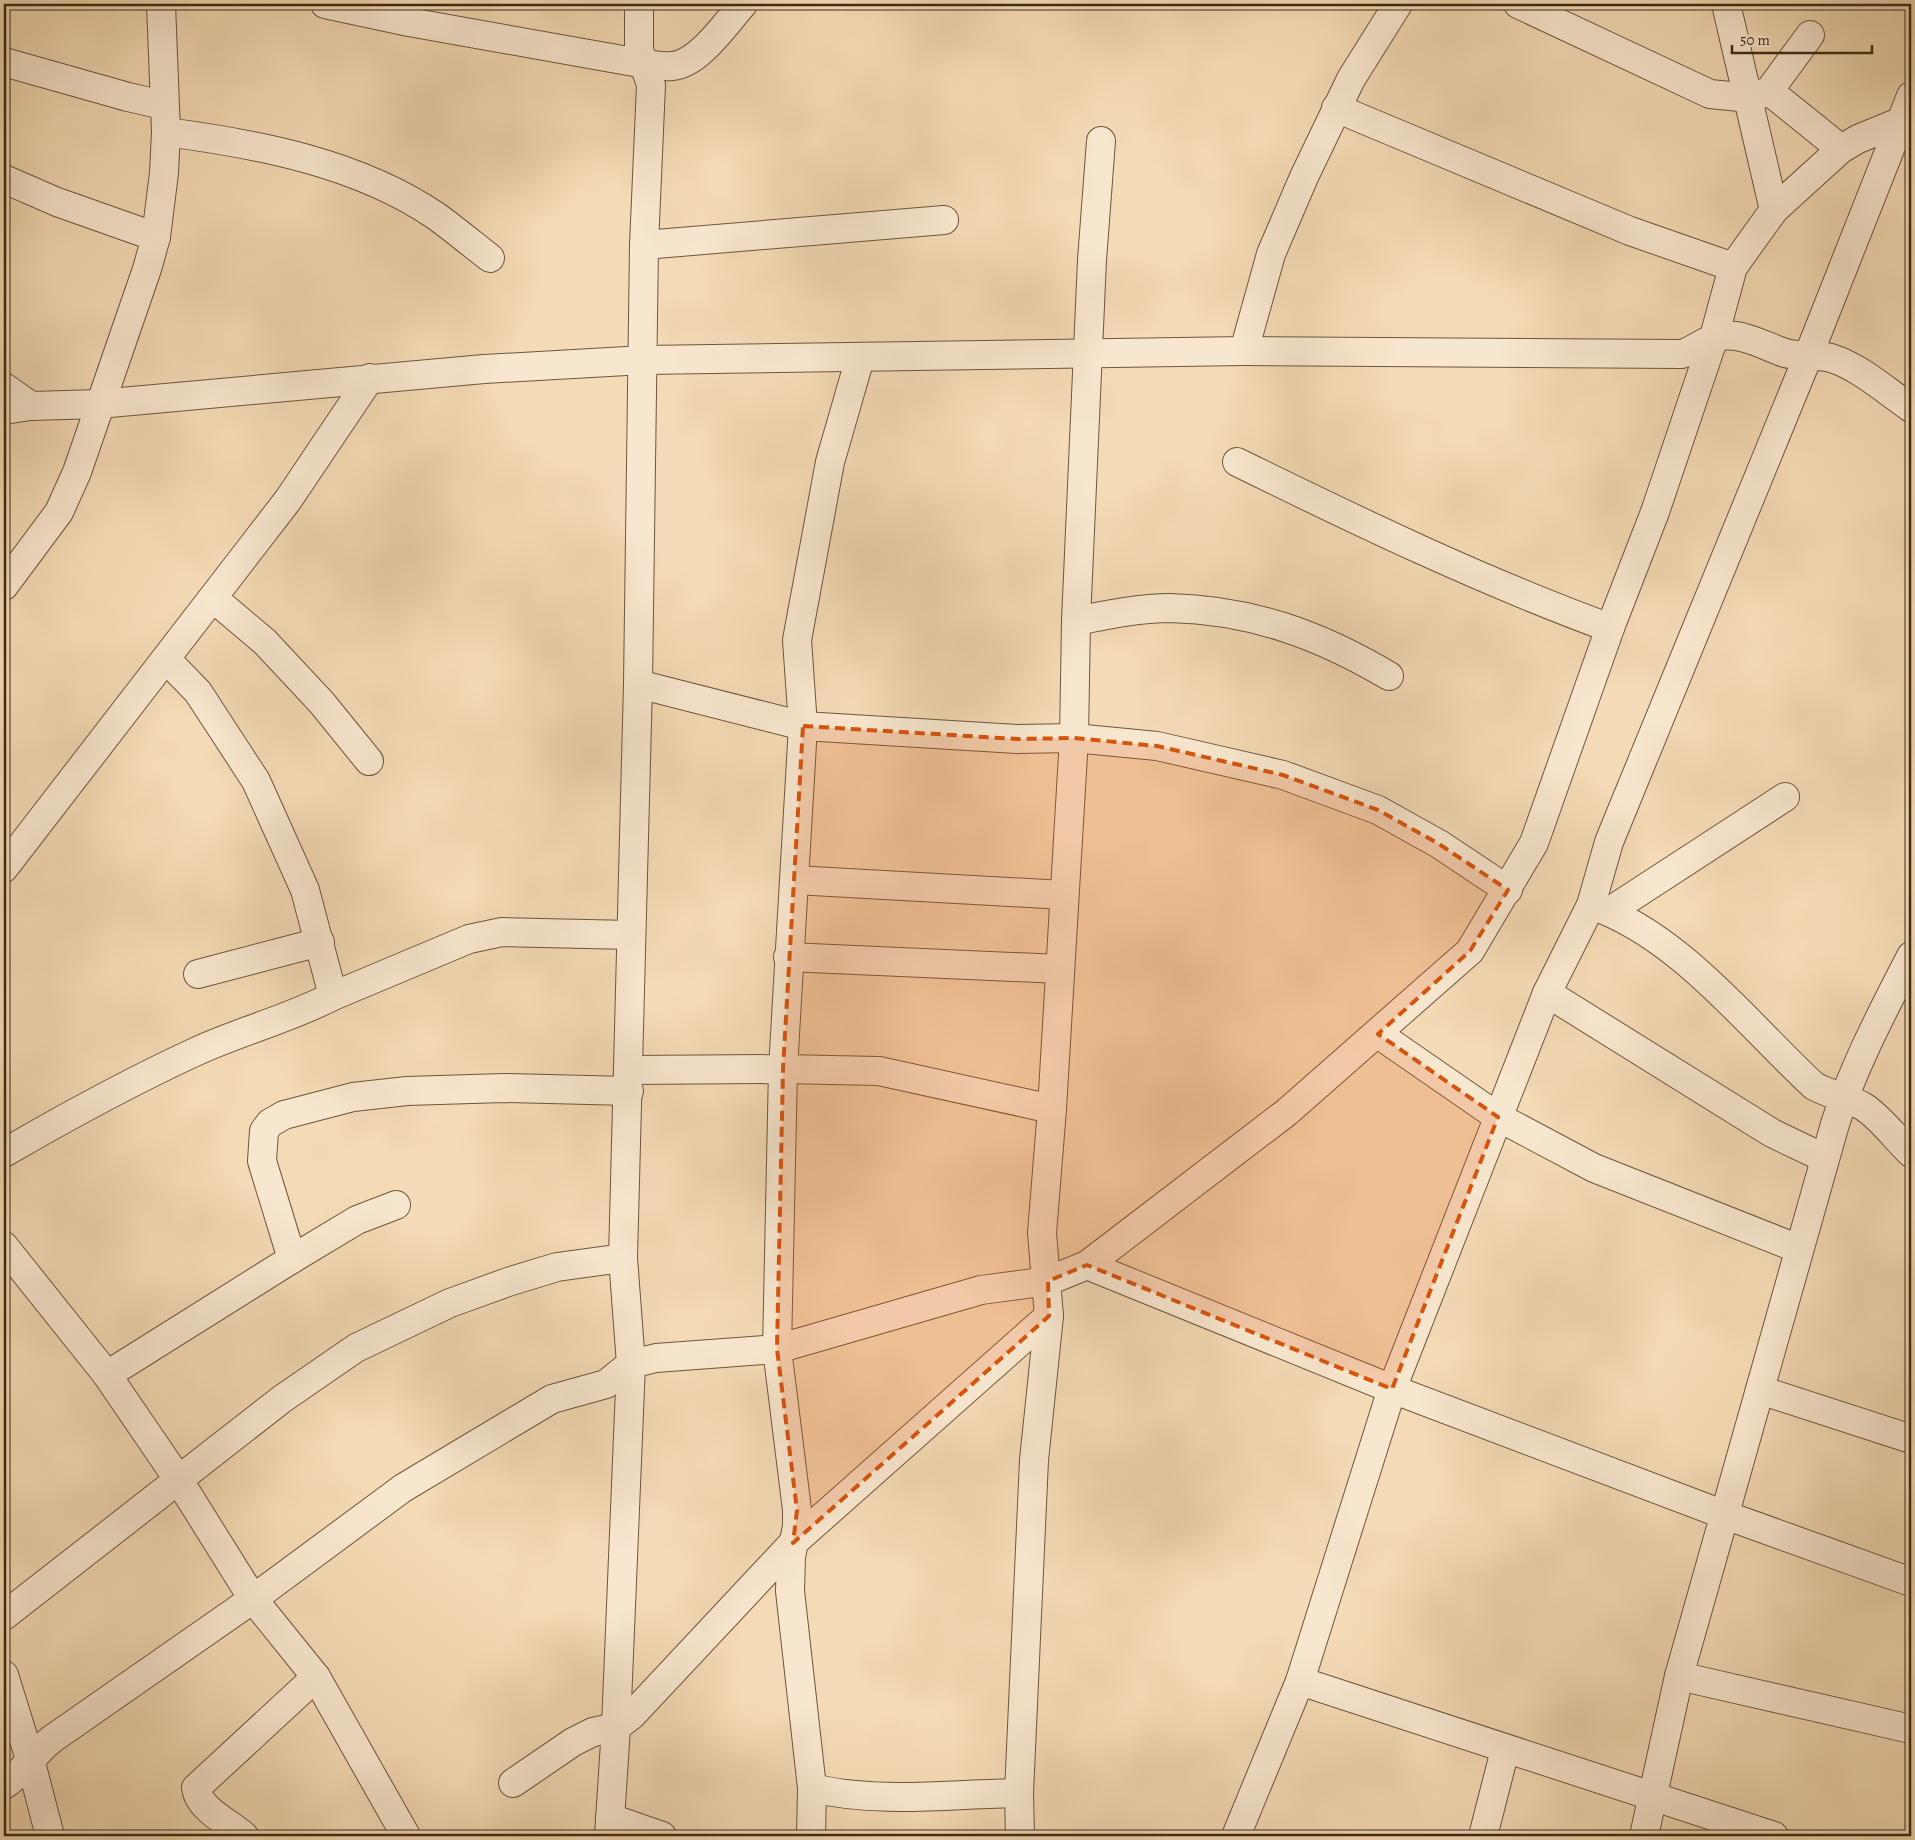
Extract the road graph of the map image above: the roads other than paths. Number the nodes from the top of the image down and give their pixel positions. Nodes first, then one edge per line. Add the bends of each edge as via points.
1 (161, 4) edge
2 (325, 4) edge
3 (639, 4) edge
4 (743, 4) edge
5 (1398, 4) edge
6 (1518, 4) edge
7 (1726, 4) edge
8 (1810, 35) dead end
9 (4, 62) edge
10 (645, 64) junction
11 (1760, 94) junction
12 (1911, 96) edge
13 (163, 105) junction
14 (1336, 108) junction
15 (1906, 125) edge
16 (166, 132) junction
17 (1101, 141) dead end
18 (1841, 149) junction
19 (4, 179) edge
20 (1774, 210) junction
21 (944, 220) dead end
22 (156, 237) junction
23 (644, 245) junction
24 (490, 258) dead end
25 (1733, 267) junction
26 (1714, 337) junction
27 (1244, 350) junction
28 (1088, 353) junction
29 (1809, 354) junction
30 (860, 358) junction
31 (644, 360) junction
32 (370, 378) junction
33 (4, 387) edge
34 (99, 404) junction
35 (31, 406) junction
36 (1911, 408) edge
37 (4, 410) edge
38 (1237, 462) dead end
39 (4, 586) edge
40 (213, 598) junction
41 (1076, 621) junction
42 (1610, 628) junction
43 (166, 659) junction
44 (1389, 676) dead end
45 (638, 684) junction
46 (802, 726) junction
47 (1074, 738) junction
48 (369, 761) dead end
49 (1785, 797) dead end
50 (4, 868) edge
51 (795, 880) junction
52 (1508, 890) junction
53 (1064, 895) junction
54 (1600, 908) junction
55 (631, 935) junction
56 (320, 942) junction
57 (1911, 956) edge
58 (788, 958) junction
59 (1060, 969) junction
60 (198, 974) dead end
61 (1547, 993) junction
62 (333, 996) junction
63 (1378, 1034) junction
64 (783, 1069) junction
65 (629, 1080) junction
66 (1844, 1097) junction
67 (1052, 1109) junction
68 (1498, 1117) junction
69 (4, 1153) edge
70 (1911, 1153) edge
71 (1824, 1158) junction
72 (396, 1205) dead end
73 (4, 1246) edge
74 (1799, 1249) junction
75 (623, 1258) junction
76 (292, 1259) junction
77 (1087, 1265) junction
78 (1048, 1281) junction
79 (1049, 1316) junction
80 (777, 1349) junction
81 (631, 1364) junction
82 (108, 1375) junction
83 (1392, 1389) junction
84 (1760, 1390) junction
85 (1911, 1439) edge
86 (178, 1479) junction
87 (1725, 1515) junction
88 (793, 1543) junction
89 (1911, 1582) edge
90 (253, 1599) junction
91 (4, 1616) edge
92 (4, 1675) edge
93 (1679, 1676) junction
94 (316, 1677) junction
95 (1300, 1682) junction
96 (616, 1727) junction
97 (1911, 1729) edge
98 (1505, 1750) junction
99 (30, 1759) junction
100 (513, 1783) dead end
101 (4, 1785) edge
102 (812, 1788) junction
103 (1019, 1793) junction
104 (1654, 1798) junction
105 (610, 1827) edge
106 (50, 1836) edge
107 (244, 1836) edge
108 (406, 1836) edge
109 (662, 1836) edge
110 (811, 1836) edge
111 (1020, 1836) edge
112 (1236, 1836) edge
113 (1483, 1836) edge
114 (1644, 1836) edge
115 (1774, 1836) edge

1 - 13 street
2 - 10 street
3 - 10 street via 639,50
4 - 10 street via 701,51 687,61 673,66
5 - 14 street
6 - 11 street via 1710,94
7 - 11 street
8 - 11 street
9 - 13 street
10 - 23 street via 651,85
11 - 18 street
11 - 20 street
12 - 15 street
13 - 16 street
14 - 25 street via 1630,231
14 - 27 street via 1271,254
15 - 18 street via 1858,138
15 - 29 street
16 - 22 street
16 - 24 street via 340,168 435,216
17 - 28 street
18 - 20 street
19 - 22 street via 57,202
20 - 25 street
21 - 23 street
22 - 34 street
23 - 31 street
25 - 26 street
26 - 27 street via 1696,350 1682,354
26 - 29 street via 1726,335 1789,354
26 - 42 street via 1655,512
27 - 28 street
28 - 30 street
28 - 41 street
29 - 36 street via 1850,366
29 - 54 street via 1609,842
30 - 31 street
30 - 46 street via 830,462 798,640
31 - 32 street
31 - 45 street
32 - 34 street
32 - 40 street via 288,500
33 - 35 street
34 - 35 street
34 - 39 street via 77,472 59,512
35 - 37 street
38 - 42 street via 1444,560
40 - 43 street
40 - 48 street via 265,642 322,703
41 - 44 street via 1169,608 1236,614 1298,630 1354,655
41 - 47 street
42 - 52 street via 1534,843
43 - 50 street
43 - 56 street via 198,692 256,781 305,890
45 - 46 street
45 - 55 street
46 - 47 street via 1017,739
46 - 51 street
47 - 52 street via 1157,746 1283,775 1378,810 1439,844
47 - 53 street
49 - 54 street
51 - 53 street
51 - 58 street
52 - 63 street via 1470,951
53 - 59 street
54 - 61 street
54 - 66 street via 1678,956 1814,1086
55 - 62 street via 502,932 469,940
55 - 65 street
56 - 60 street
56 - 62 street
57 - 66 street
58 - 59 street
58 - 64 street
59 - 67 street
61 - 68 street
61 - 71 street via 1772,1133
62 - 69 street via 197,1051 83,1107
63 - 68 street
63 - 77 street via 1287,1112
64 - 65 street
64 - 67 street via 880,1071
64 - 80 street
65 - 75 street
65 - 76 street via 407,1091 353,1097 284,1115 264,1131 262,1161
66 - 70 street via 1865,1108
66 - 71 street
67 - 78 street via 1042,1233
68 - 74 street via 1594,1168
68 - 83 street
71 - 74 street
72 - 76 street via 357,1220
73 - 82 street
74 - 84 street
75 - 81 street
75 - 86 street via 557,1267 508,1282 450,1303 392,1330 356,1348 282,1399
76 - 82 street
77 - 78 street
77 - 83 street
78 - 79 street
78 - 80 street via 981,1290
79 - 88 street
79 - 103 street via 1034,1460
80 - 81 street via 656,1358
80 - 88 street via 797,1510
81 - 90 street via 606,1384 552,1399 403,1488
81 - 96 street
82 - 86 street
83 - 87 street
83 - 95 street
84 - 85 street
84 - 87 street
86 - 90 street
86 - 91 street
87 - 89 street
87 - 93 street
88 - 96 street via 632,1715
88 - 102 street via 790,1591
90 - 94 street
90 - 99 street via 52,1738
92 - 99 street
93 - 97 street
93 - 104 street
94 - 107 street via 196,1788 204,1805
94 - 108 street
95 - 98 street
95 - 112 street
96 - 100 street via 593,1732 573,1742
96 - 105 street
98 - 104 street
98 - 113 street
99 - 101 street
99 - 106 street
102 - 103 street via 889,1799
102 - 110 street
103 - 111 street
104 - 114 street
104 - 115 street
105 - 109 street

